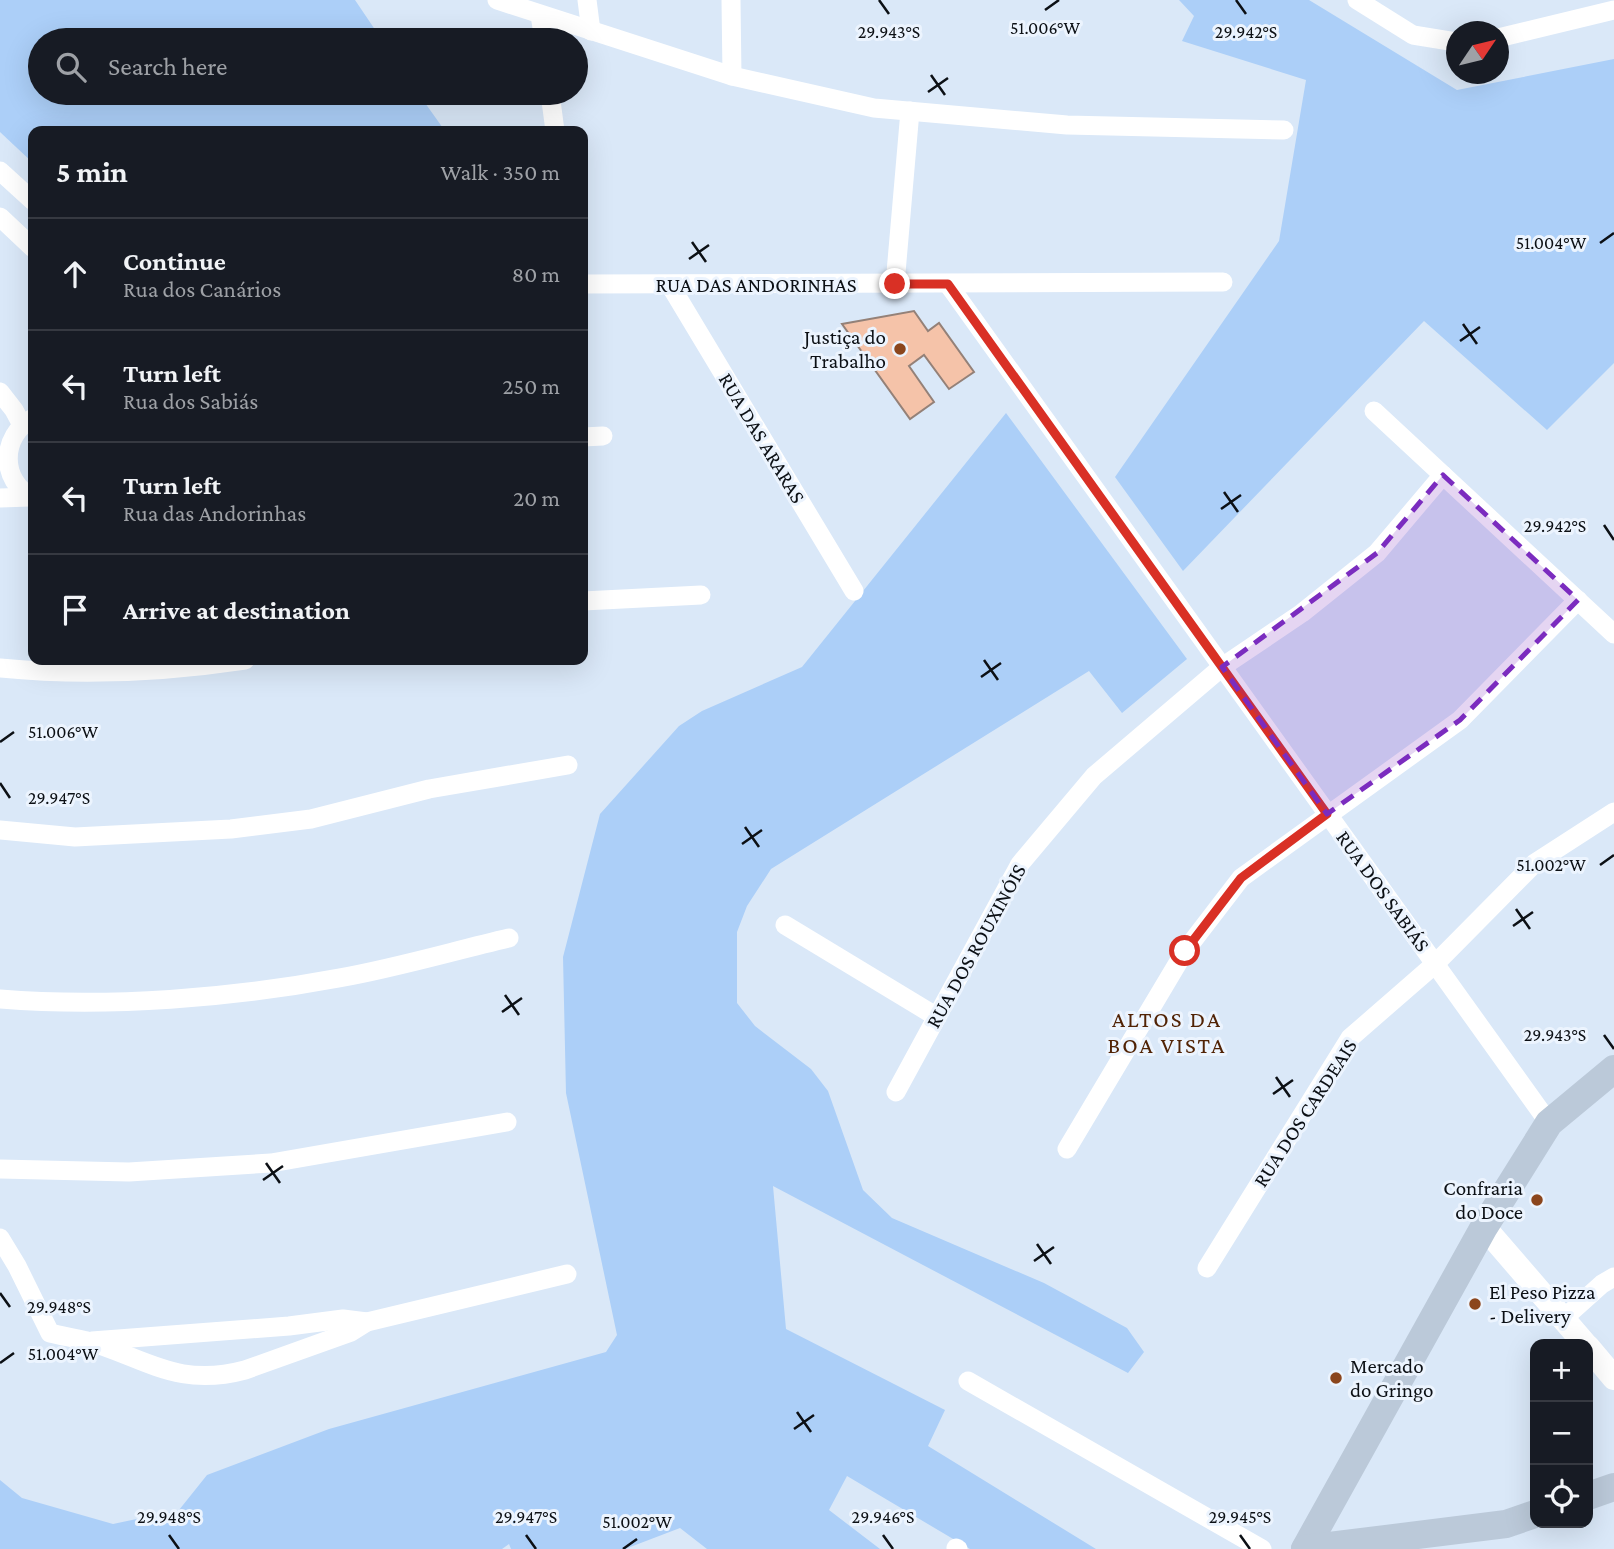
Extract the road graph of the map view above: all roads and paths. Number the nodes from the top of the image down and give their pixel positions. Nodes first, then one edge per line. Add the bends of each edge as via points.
1 (497, 0) edge
2 (587, 0) edge
3 (732, 0) edge
4 (1357, 0) edge
5 (1614, 10) edge
6 (540, 15) junction
7 (542, 28) edge
8 (581, 28) edge
9 (588, 30) edge
10 (591, 31) junction
11 (1509, 36) edge
12 (1446, 40) edge
13 (732, 76) junction
14 (552, 105) edge
15 (910, 111) junction
16 (554, 126) edge
17 (1284, 130) dead end
18 (0, 171) edge
19 (28, 196) edge
20 (0, 217) edge
21 (28, 243) edge
22 (1223, 282) dead end
23 (588, 284) edge
24 (895, 284) junction
25 (948, 284) junction
26 (670, 285) junction
27 (0, 392) edge
28 (1374, 411) dead end
29 (27, 422) edge
30 (603, 436) dead end
31 (588, 437) edge
32 (4, 457) edge
33 (1443, 475) junction
34 (28, 494) edge
35 (0, 498) edge
36 (28, 498) edge
37 (854, 591) dead end
38 (701, 595) dead end
39 (1578, 600) junction
40 (588, 601) edge
41 (1614, 634) edge
42 (212, 665) edge
43 (0, 667) edge
44 (1222, 667) junction
45 (568, 765) dead end
46 (1614, 812) edge
47 (1327, 814) junction
48 (0, 830) edge
49 (785, 925) dead end
50 (509, 938) dead end
51 (1435, 964) junction
52 (0, 999) edge
53 (937, 1017) junction
54 (1614, 1069) edge
55 (896, 1092) dead end
56 (507, 1122) dead end
57 (1549, 1123) junction
58 (1067, 1150) dead end
59 (0, 1169) edge
60 (1484, 1227) junction
61 (0, 1238) edge
62 (1207, 1268) dead end
63 (568, 1274) dead end
64 (1614, 1277) edge
65 (1563, 1318) junction
66 (367, 1322) junction
67 (1580, 1339) edge
68 (88, 1341) junction
69 (1593, 1354) edge
70 (1614, 1378) edge
71 (968, 1381) dead end
72 (1614, 1487) edge
73 (1593, 1494) edge
74 (1323, 1515) junction
75 (1530, 1516) edge
76 (1334, 1546) edge
77 (1262, 1549) edge
78 (1305, 1549) edge

1 - 6 street
2 - 10 street
3 - 13 street
4 - 12 street via 1413,35
5 - 11 street
6 - 7 street
6 - 8 street
9 - 10 street
10 - 13 street
13 - 15 street via 874,108
14 - 16 street
15 - 17 street via 1067,125
15 - 24 street
18 - 19 street
20 - 21 street
22 - 25 street, RUA DAS ANDORINHAS
23 - 26 street, RUA DAS ANDORINHAS
24 - 25 street, RUA DAS ANDORINHAS
24 - 26 street, RUA DAS ANDORINHAS
25 - 44 street, RUA DOS SABIÁS
26 - 37 street, RUA DAS ARARAS
27 - 29 street
28 - 33 street
29 - 32 street
30 - 31 street
32 - 34 street via 15,483
33 - 39 street
33 - 44 street, RUA DOS ROUXINÓIS via 1377,553 1302,613
35 - 36 street
38 - 40 street
39 - 41 street
39 - 47 street via 1460,720
42 - 43 street via 43,672
44 - 47 street, RUA DOS SABIÁS
44 - 53 street, RUA DOS ROUXINÓIS via 1094,776 1020,864
45 - 48 street via 429,789 311,819 231,829 75,837
46 - 51 street, RUA DOS CARDEAIS via 1535,863
47 - 51 street, RUA DOS SABIÁS
47 - 58 street via 1241,878 1185,951
49 - 53 street
50 - 52 street via 340,978 250,991 123,1002
51 - 57 street, RUA DOS SABIÁS
51 - 62 street, RUA DOS CARDEAIS via 1350,1038
53 - 55 street, RUA DOS ROUXINÓIS
54 - 57 main road
56 - 59 street via 271,1163 129,1172
57 - 60 main road
60 - 65 street
60 - 74 main road
61 - 68 street via 50,1333
63 - 66 street
64 - 65 street
65 - 67 street
66 - 68 street via 343,1319
66 - 68 street via 245,1370 209,1377 163,1370
69 - 70 street
71 - 77 street
72 - 73 main road
74 - 76 main road
74 - 78 main road
75 - 76 main road via 1506,1524
76 - 78 main road

